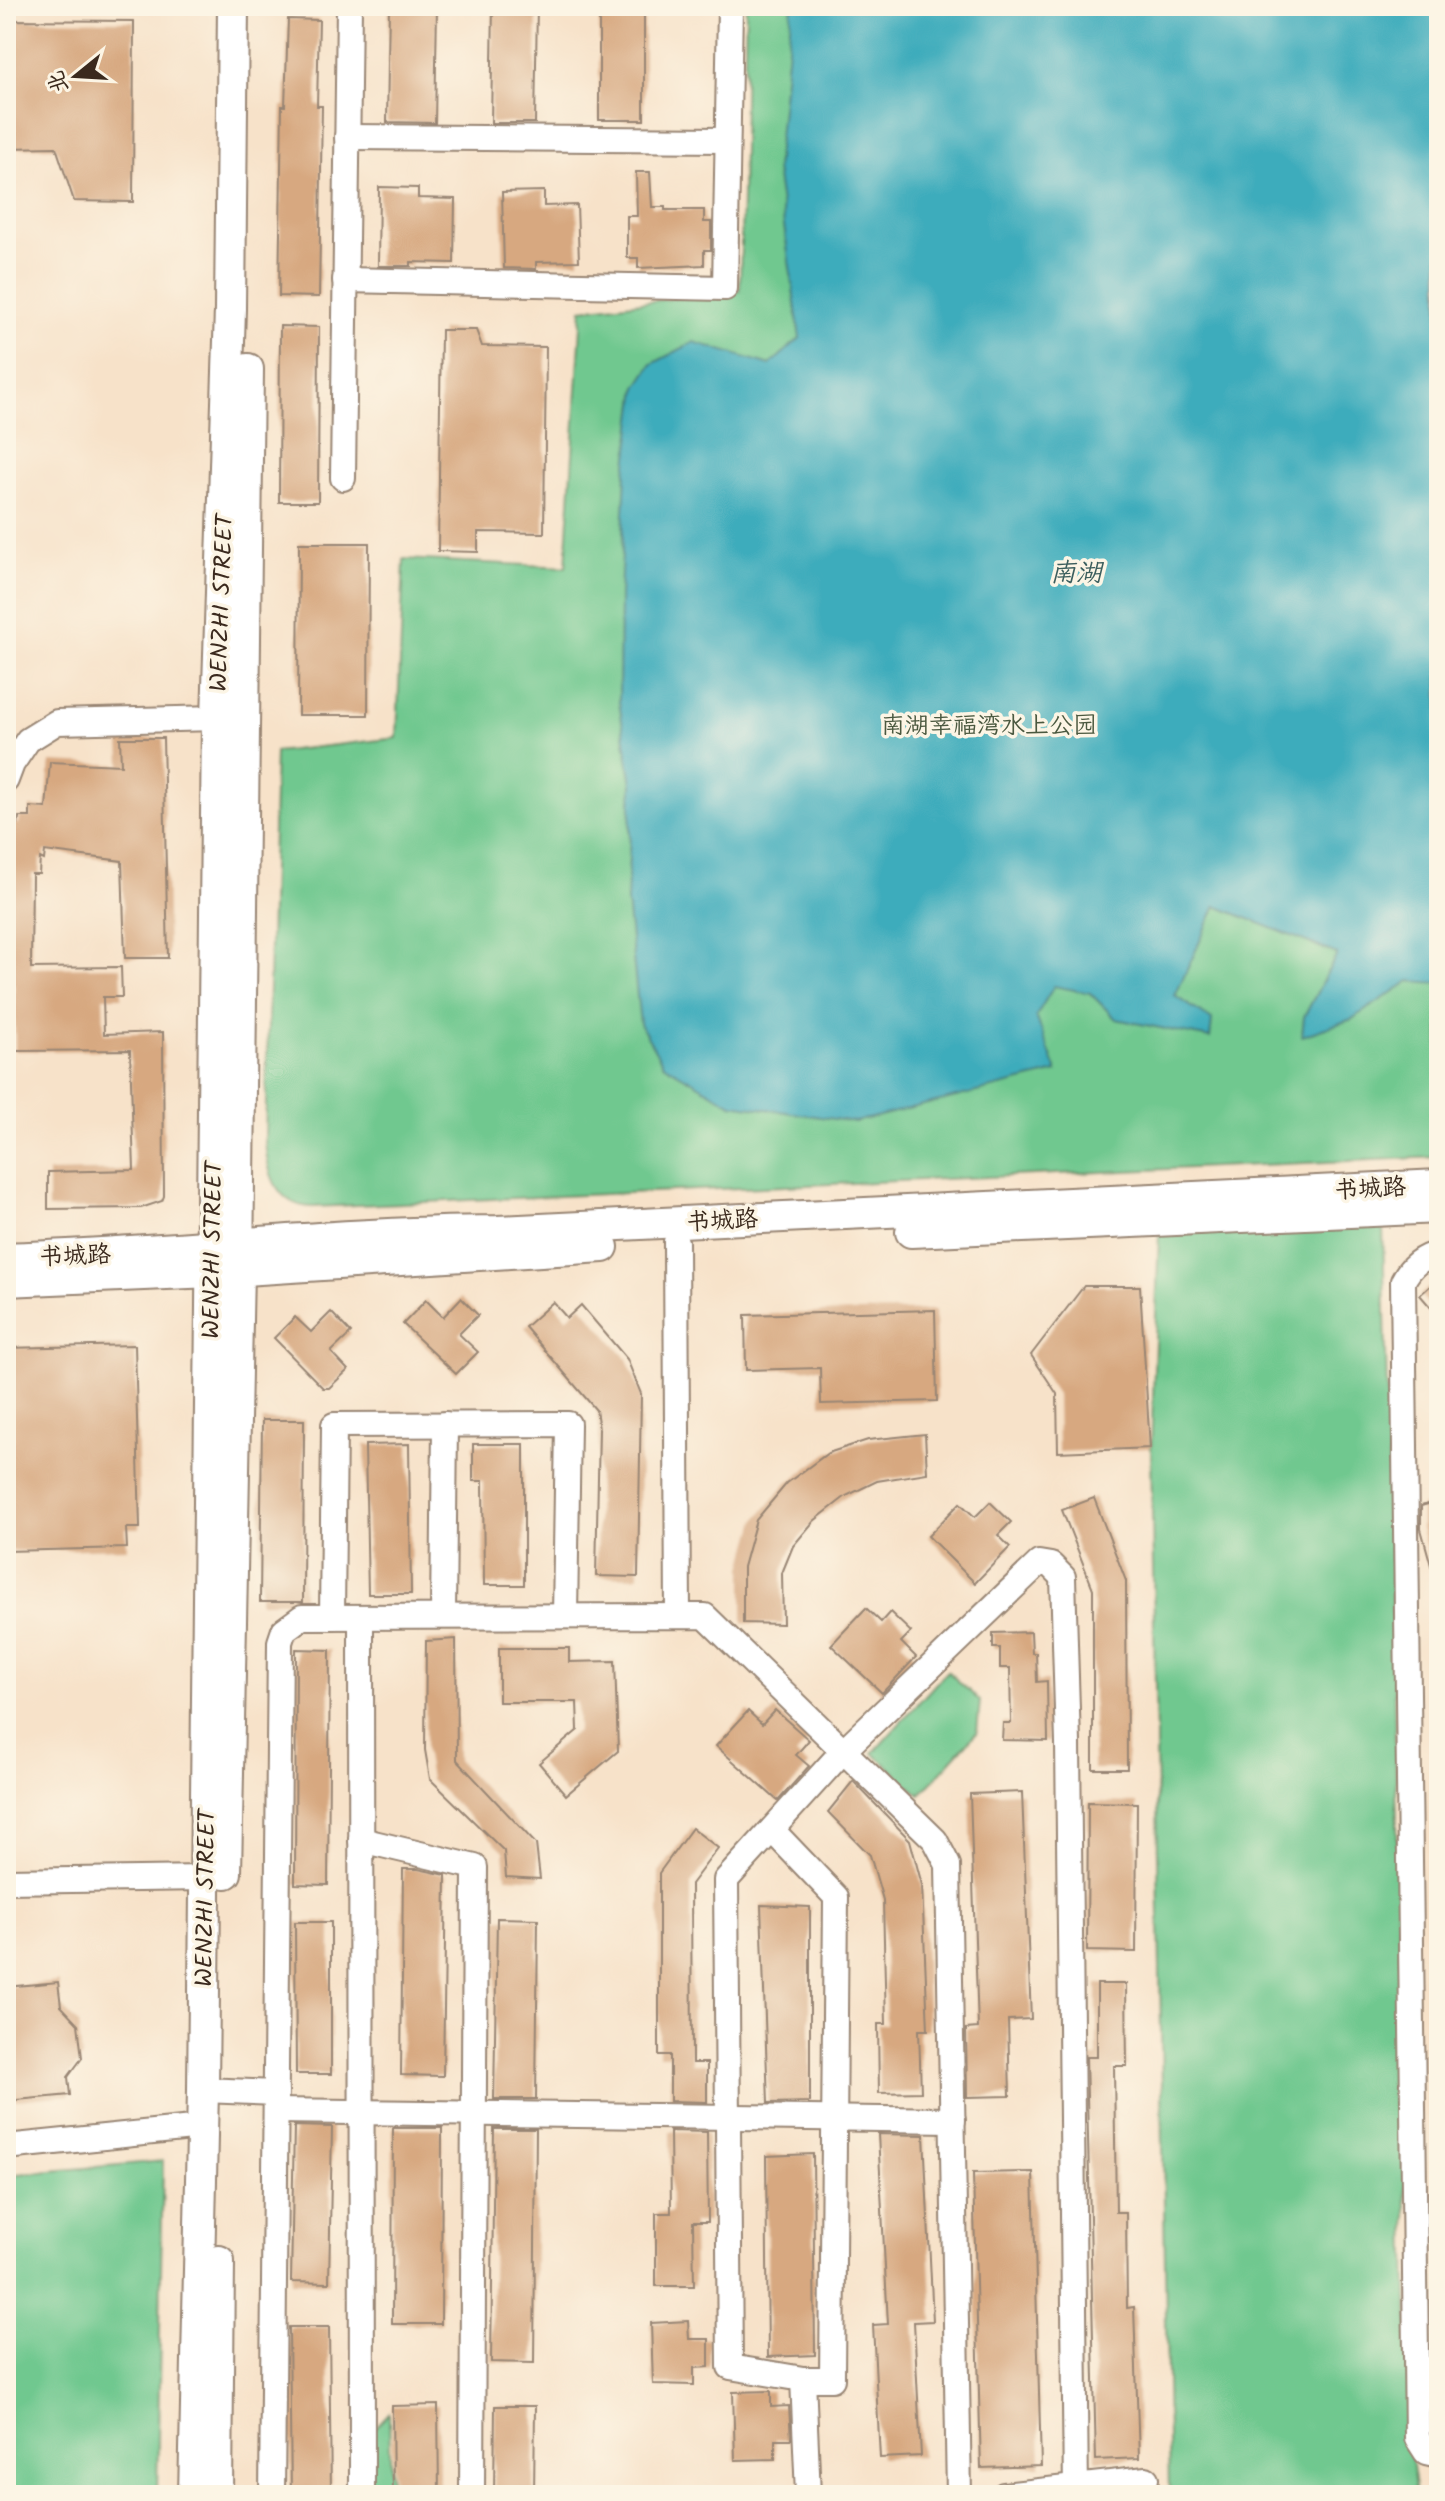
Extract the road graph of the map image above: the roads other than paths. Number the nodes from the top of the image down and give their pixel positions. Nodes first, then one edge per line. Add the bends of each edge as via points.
1 (233, 6) edge
2 (252, 6) edge
3 (349, 6) edge
4 (730, 6) edge
5 (347, 137) junction
6 (727, 140) junction
7 (345, 280) junction
8 (343, 478) dead end
9 (217, 718) junction
10 (6, 780) edge
11 (1439, 1185) edge
12 (1439, 1208) edge
13 (676, 1242) junction
14 (1439, 1253) edge
15 (6, 1258) edge
16 (225, 1258) junction
17 (6, 1281) edge
18 (445, 1424) junction
19 (443, 1616) junction
20 (565, 1616) junction
21 (678, 1616) junction
22 (332, 1617) junction
23 (361, 1617) junction
24 (843, 1751) junction
25 (772, 1830) junction
26 (361, 1840) junction
27 (205, 1878) junction
28 (6, 1881) edge
29 (212, 2090) junction
30 (276, 2102) junction
31 (362, 2112) junction
32 (474, 2113) junction
33 (728, 2117) junction
34 (834, 2118) junction
35 (953, 2120) junction
36 (202, 2127) junction
37 (6, 2147) edge
38 (803, 2379) junction
39 (1439, 2455) edge
40 (1146, 2479) dead end
41 (1076, 2491) edge
42 (194, 2495) edge
43 (217, 2495) edge
44 (272, 2495) edge
45 (362, 2495) edge
46 (472, 2495) edge
47 (808, 2495) edge
48 (959, 2495) edge
49 (1004, 2495) edge

1 - 9 main road, WENZHI STREET
2 - 16 main road, WENZHI STREET
3 - 5 street
4 - 6 street
5 - 6 street
5 - 7 street
6 - 7 street via 725,288
7 - 8 street
9 - 10 street via 57,722 28,740
9 - 16 main road, WENZHI STREET
11 - 16 main road, 书城路 via 399,1232
12 - 13 main road, 书城路
13 - 16 main road, 书城路
13 - 21 street
14 - 39 street via 1410,1268 1403,1281 1417,2438 1426,2452
15 - 16 main road, 书城路
16 - 17 main road, 书城路
16 - 27 main road, WENZHI STREET
16 - 29 main road, WENZHI STREET
18 - 19 street
18 - 20 street via 568,1424
18 - 22 street via 334,1425
19 - 20 street
19 - 23 street
20 - 21 street
21 - 24 street via 705,1616
22 - 23 street
22 - 30 street via 302,1617 284,1630 280,1642
23 - 26 street
24 - 25 street
24 - 35 street via 935,1840 948,1865
24 - 41 street via 1039,1563 1051,1565 1063,1577
25 - 33 street via 726,1880
25 - 34 street via 836,1897
26 - 31 street
26 - 32 street via 475,1867
27 - 28 street
27 - 29 main road, WENZHI STREET
29 - 30 street
29 - 36 main road, WENZHI STREET
29 - 43 main road, WENZHI STREET
30 - 31 street
30 - 44 street
31 - 32 street
31 - 45 street
32 - 33 street
32 - 46 street
33 - 34 street
33 - 38 street via 730,2367
34 - 35 street
34 - 38 street via 832,2379
35 - 48 street
36 - 37 street
36 - 42 main road, WENZHI STREET
38 - 47 street
40 - 41 street
41 - 49 street

